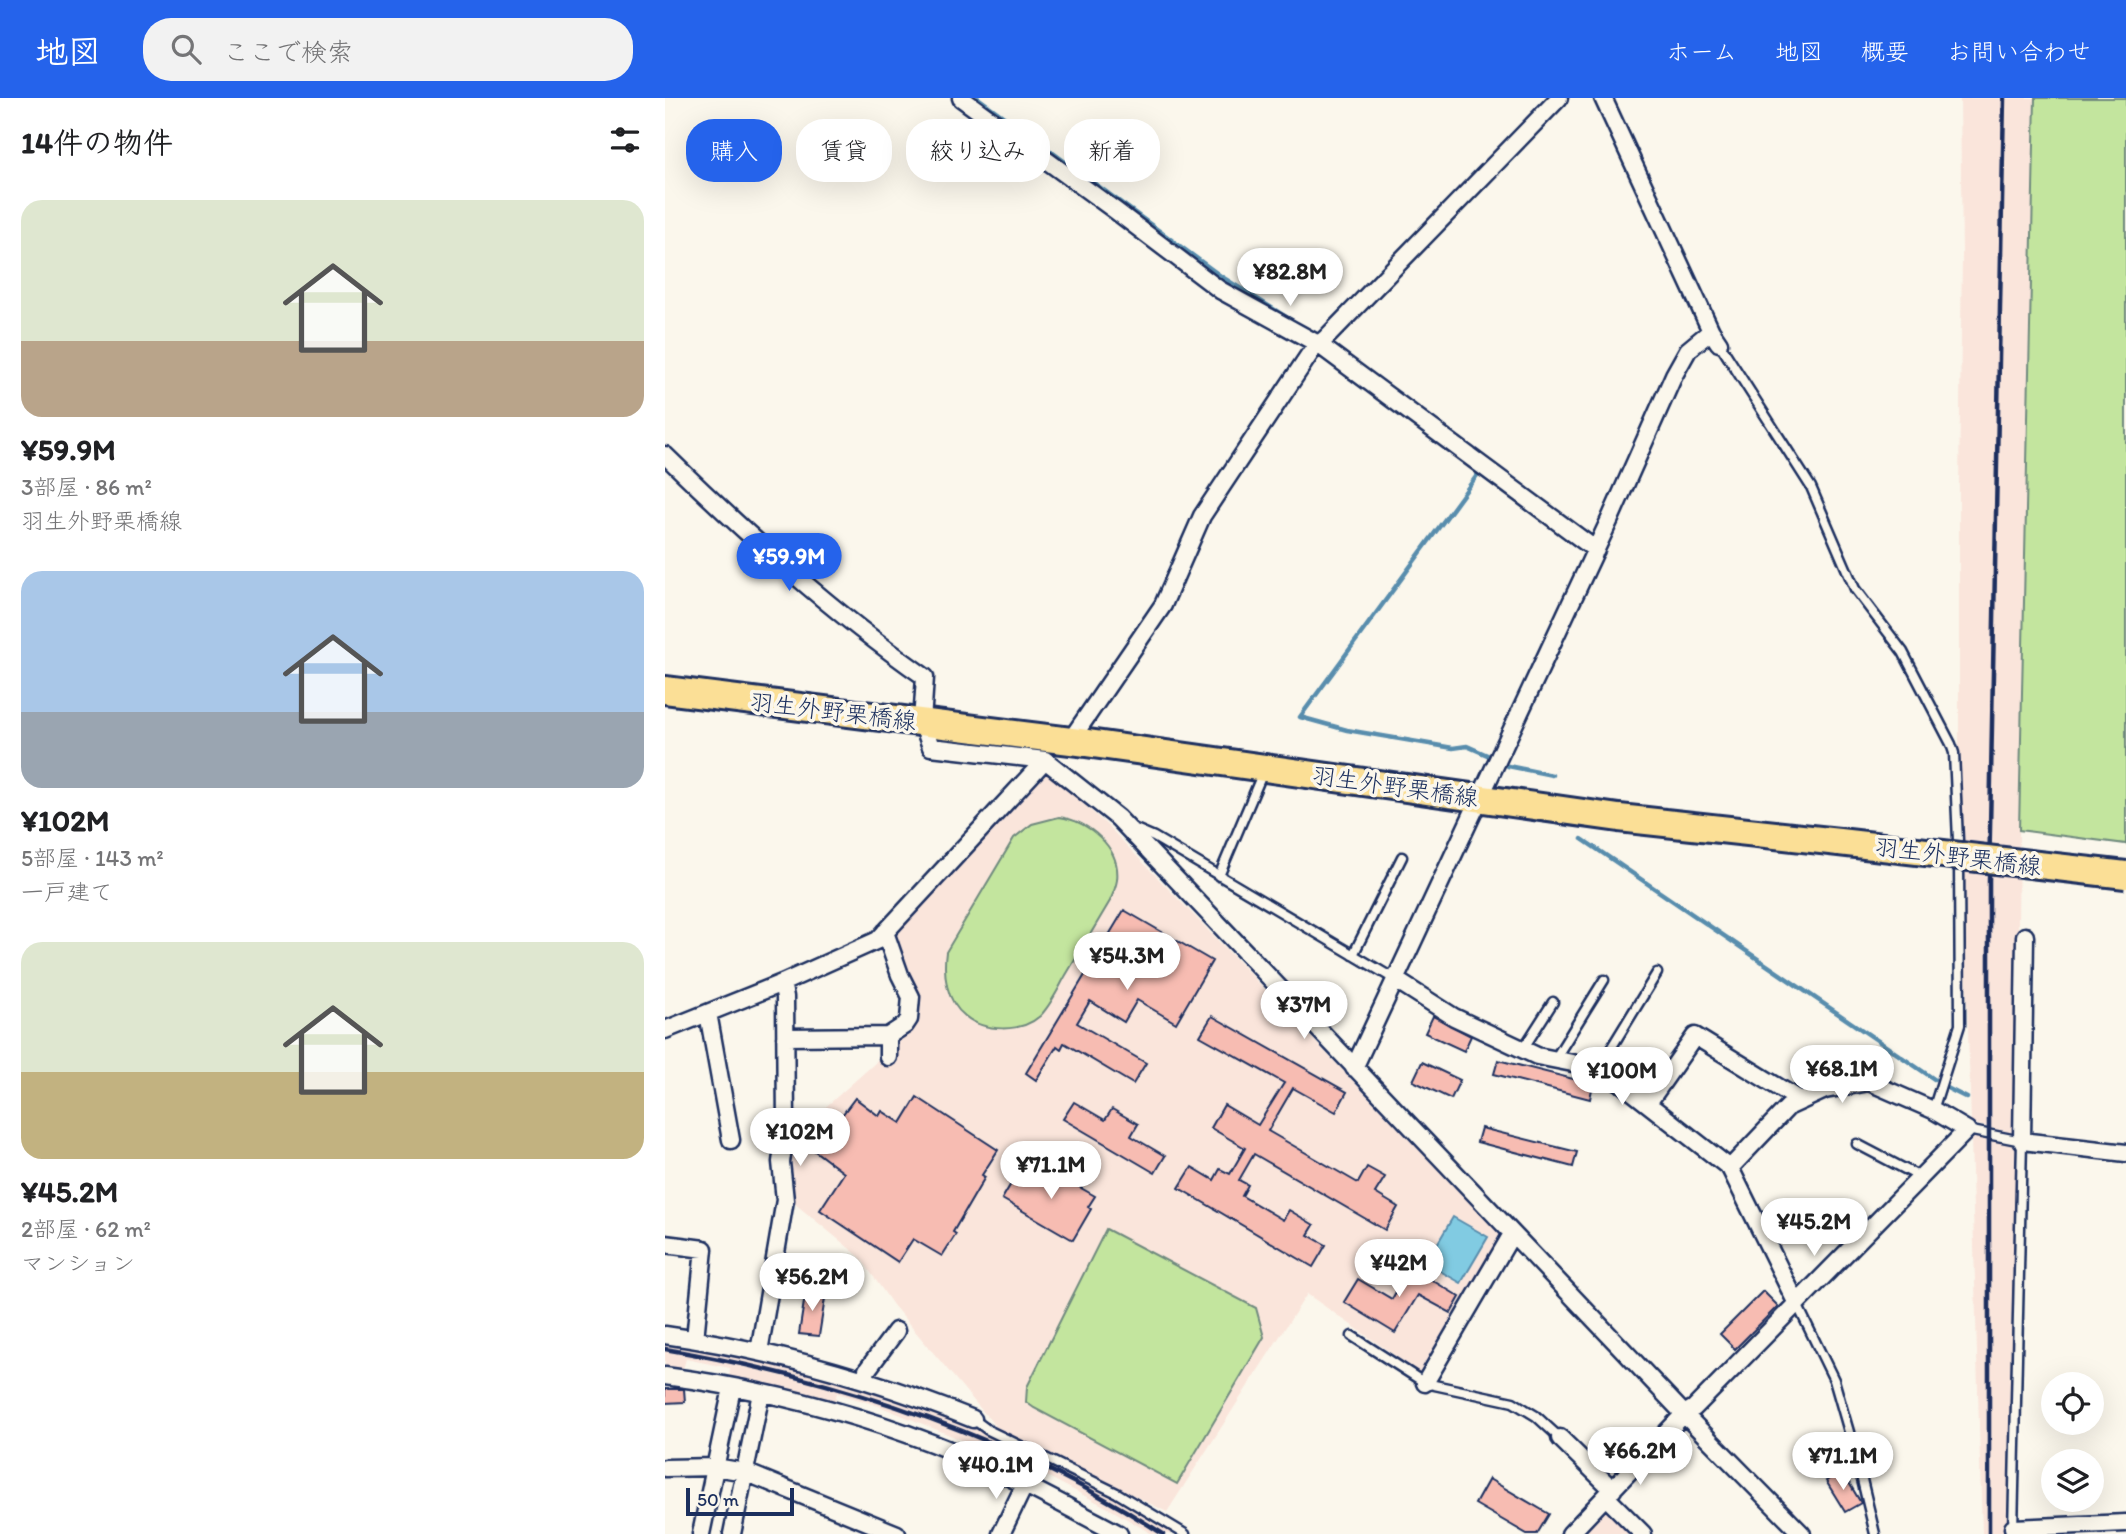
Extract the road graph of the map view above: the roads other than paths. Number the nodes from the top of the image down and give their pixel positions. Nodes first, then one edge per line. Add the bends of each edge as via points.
1 (961, 98) edge
2 (1559, 98) edge
3 (1603, 98) edge
4 (1715, 337) junction
5 (1318, 344) junction
6 (665, 455) edge
7 (1596, 550) junction
8 (665, 690) edge
9 (922, 722) junction
10 (1070, 741) junction
11 (1045, 760) junction
12 (1264, 768) junction
13 (1481, 798) junction
14 (1124, 824) junction
15 (1402, 857) dead end
16 (2126, 875) edge
17 (1219, 876) junction
18 (885, 932) junction
19 (2025, 936) dead end
20 (1353, 955) junction
21 (1657, 973) dead end
22 (1396, 980) junction
23 (1604, 981) dead end
24 (782, 983) junction
25 (1553, 1002) dead end
26 (708, 1013) junction
27 (666, 1032) edge
28 (888, 1036) junction
29 (785, 1037) junction
30 (1523, 1049) junction
31 (888, 1057) dead end
32 (1555, 1059) junction
33 (1354, 1068) junction
34 (1599, 1068) junction
35 (1801, 1101) junction
36 (1648, 1103) junction
37 (1933, 1110) junction
38 (1967, 1130) junction
39 (731, 1140) dead end
40 (2022, 1142) junction
41 (1857, 1144) dead end
42 (2126, 1153) edge
43 (1730, 1168) junction
44 (1920, 1177) junction
45 (1512, 1234) junction
46 (665, 1244) edge
47 (1796, 1302) junction
48 (896, 1331) dead end
49 (665, 1335) edge
50 (1352, 1336) dead end
51 (695, 1339) junction
52 (759, 1352) junction
53 (665, 1376) edge
54 (865, 1380) junction
55 (1425, 1383) junction
56 (732, 1388) junction
57 (761, 1393) junction
58 (1683, 1414) junction
59 (973, 1419) joint
60 (1560, 1438) joint
61 (715, 1467) junction
62 (665, 1468) edge
63 (745, 1472) junction
64 (1025, 1484) junction
65 (1609, 1493) junction
66 (2126, 1512) edge
67 (2126, 1525) edge
68 (860, 1527) edge
69 (2013, 1531) edge
70 (701, 1534) edge
71 (732, 1534) edge
72 (897, 1534) edge
73 (1001, 1534) edge
74 (1119, 1534) edge
75 (1185, 1534) edge
76 (1570, 1534) edge
77 (1643, 1534) edge
78 (1802, 1534) edge
79 (1875, 1534) edge

1 - 5 street via 1220,290
2 - 5 street
3 - 4 street
4 - 7 street via 1688,350 1674,375
4 - 37 lane via 1811,487 1855,589 1903,652 1954,753 1960,1026
5 - 7 street
5 - 10 street via 1202,516 1163,605
6 - 9 street via 744,532 925,677
7 - 13 street
8 - 9 main road, 羽生外野栗橋線
9 - 10 main road, 羽生外野栗橋線
9 - 11 street via 932,747
10 - 12 main road, 羽生外野栗橋線
11 - 14 street
11 - 18 street
12 - 13 main road, 羽生外野栗橋線
12 - 17 lane
13 - 16 main road, 羽生外野栗橋線, bridge via 1619,818
13 - 22 street
14 - 17 lane
14 - 33 street
15 - 20 lane
17 - 20 lane
18 - 24 street via 878,940
18 - 28 street via 911,997 909,1019
19 - 40 street
20 - 22 lane
21 - 34 lane
22 - 30 street via 1454,1017
22 - 33 street
23 - 32 lane
24 - 26 street
24 - 29 street
25 - 30 lane
26 - 27 street
26 - 39 street
28 - 29 street
28 - 31 street
29 - 52 street via 786,1127 781,1162 785,1200
30 - 32 street
32 - 34 street
33 - 45 street
34 - 36 street
35 - 36 street via 1695,1036
35 - 37 street via 1825,1090 1869,1082
35 - 43 street via 1788,1107
36 - 43 street
37 - 38 street
38 - 40 lane
38 - 44 street
40 - 42 street
40 - 69 lane
41 - 44 lane
43 - 47 street
44 - 47 street
45 - 55 street
45 - 58 street
46 - 51 street via 704,1248
47 - 58 street
47 - 79 lane via 1834,1380
48 - 54 street via 867,1370
49 - 51 street
50 - 55 lane
51 - 52 street
52 - 54 street
53 - 56 street
54 - 59 street
55 - 60 lane via 1513,1402
56 - 57 street
56 - 61 street
57 - 63 street
57 - 64 street via 890,1427
58 - 65 street
58 - 78 street
59 - 75 lane via 1117,1493
60 - 65 street
61 - 62 street
61 - 63 street
61 - 70 street
63 - 68 street
63 - 71 street
64 - 73 street
64 - 74 street
65 - 76 street
65 - 77 street
66 - 67 street
67 - 69 street
68 - 72 street

